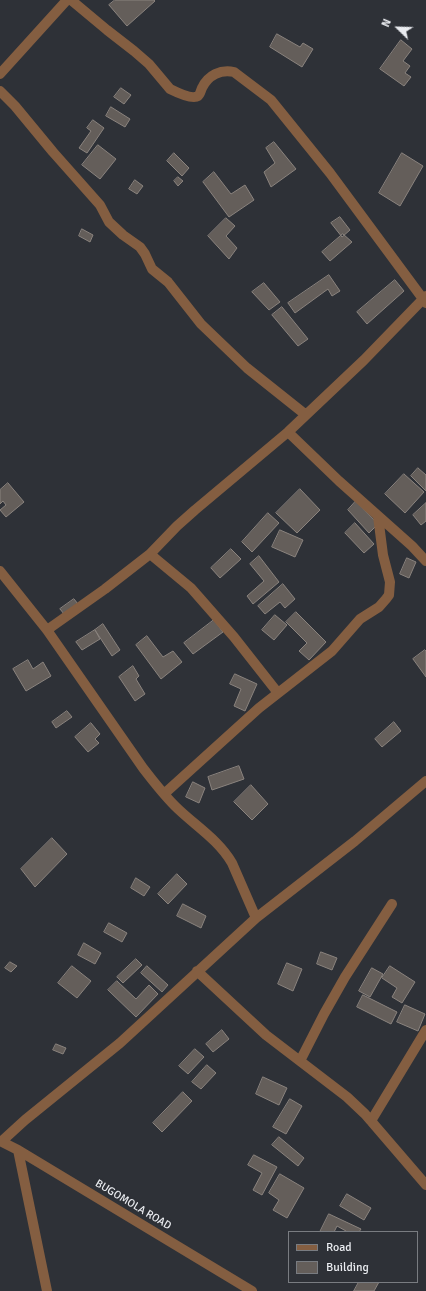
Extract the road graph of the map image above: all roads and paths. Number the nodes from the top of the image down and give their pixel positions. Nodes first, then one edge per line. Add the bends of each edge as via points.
1 (67, 0) edge
2 (71, 0) edge
3 (0, 74) edge
4 (0, 91) edge
5 (425, 300) edge
6 (306, 415) junction
7 (288, 432) junction
8 (378, 516) junction
9 (150, 554) junction
10 (426, 561) edge
11 (0, 571) edge
12 (47, 630) junction
13 (278, 693) junction
14 (426, 781) edge
15 (164, 794) junction
16 (392, 904) dead end
17 (256, 918) junction
18 (197, 971) junction
19 (426, 1030) edge
20 (300, 1061) junction
21 (371, 1121) junction
22 (1, 1141) edge
23 (18, 1150) junction
24 (426, 1185) edge
25 (47, 1291) edge
26 (252, 1291) edge

1 - 3 street
2 - 5 street via 149,64 174,91 197,96 205,83 216,73 230,71 266,96 330,173
4 - 6 street via 100,205 110,222 140,247 152,269 168,282 201,324 247,368
5 - 6 street
6 - 7 street
7 - 8 street
7 - 9 street via 181,522
8 - 10 street
8 - 13 street via 383,555 390,582 389,595 379,607 360,619 332,651
9 - 12 street
9 - 13 street via 191,588
11 - 12 street
12 - 15 street
13 - 15 street
14 - 17 street
15 - 17 street via 228,855
16 - 20 street via 345,977
17 - 18 street
18 - 20 street via 266,1035
18 - 22 street via 120,1043
19 - 21 street
20 - 21 street via 347,1097
21 - 24 street
22 - 23 street, BUGOMOLA ROAD
23 - 25 street
23 - 26 street, BUGOMOLA ROAD

